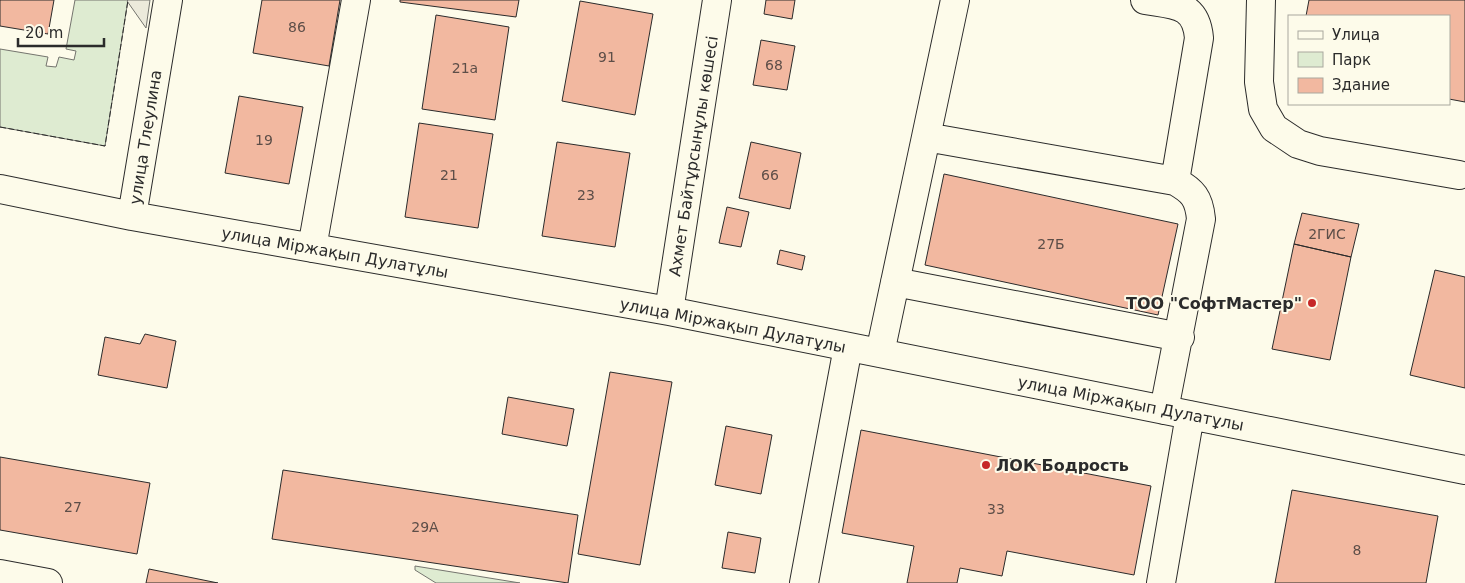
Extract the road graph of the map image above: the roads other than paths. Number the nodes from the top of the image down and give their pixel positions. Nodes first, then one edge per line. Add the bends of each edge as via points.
1 (168, 0) edge
2 (356, 0) edge
3 (717, 0) edge
4 (955, 0) edge
5 (1146, 0) edge
6 (1261, 0) edge
7 (926, 137) junction
8 (1459, 175) dead end
9 (1175, 181) junction
10 (0, 188) edge
11 (132, 216) junction
12 (312, 248) junction
13 (895, 282) junction
14 (669, 311) junction
15 (1180, 337) junction
16 (848, 347) junction
17 (880, 353) junction
18 (1177, 412) junction
19 (1465, 470) edge
20 (0, 574) edge
21 (48, 583) edge
22 (804, 583) edge
23 (1161, 583) edge

1 - 11 street, улица Тлеулина
2 - 12 street
3 - 14 street, Ахмет Байтұрсынұлы көшесі
4 - 7 street
5 - 9 street via 1180,8 1191,13 1198,23 1199,38
6 - 8 street via 1258,82 1263,109 1274,128 1298,144 1320,151
7 - 9 street
7 - 13 street
9 - 15 street via 1194,195 1200,206 1201,219
10 - 11 street, улица Міржақып Дулатұлы
11 - 12 street, улица Міржақып Дулатұлы
12 - 14 street, улица Міржақып Дулатұлы
13 - 15 street
13 - 17 street
14 - 16 street, улица Міржақып Дулатұлы
15 - 18 street
16 - 17 street, улица Міржақып Дулатұлы
16 - 22 street
17 - 18 street, улица Міржақып Дулатұлы
18 - 19 street, улица Міржақып Дулатұлы
18 - 23 street
20 - 21 street

